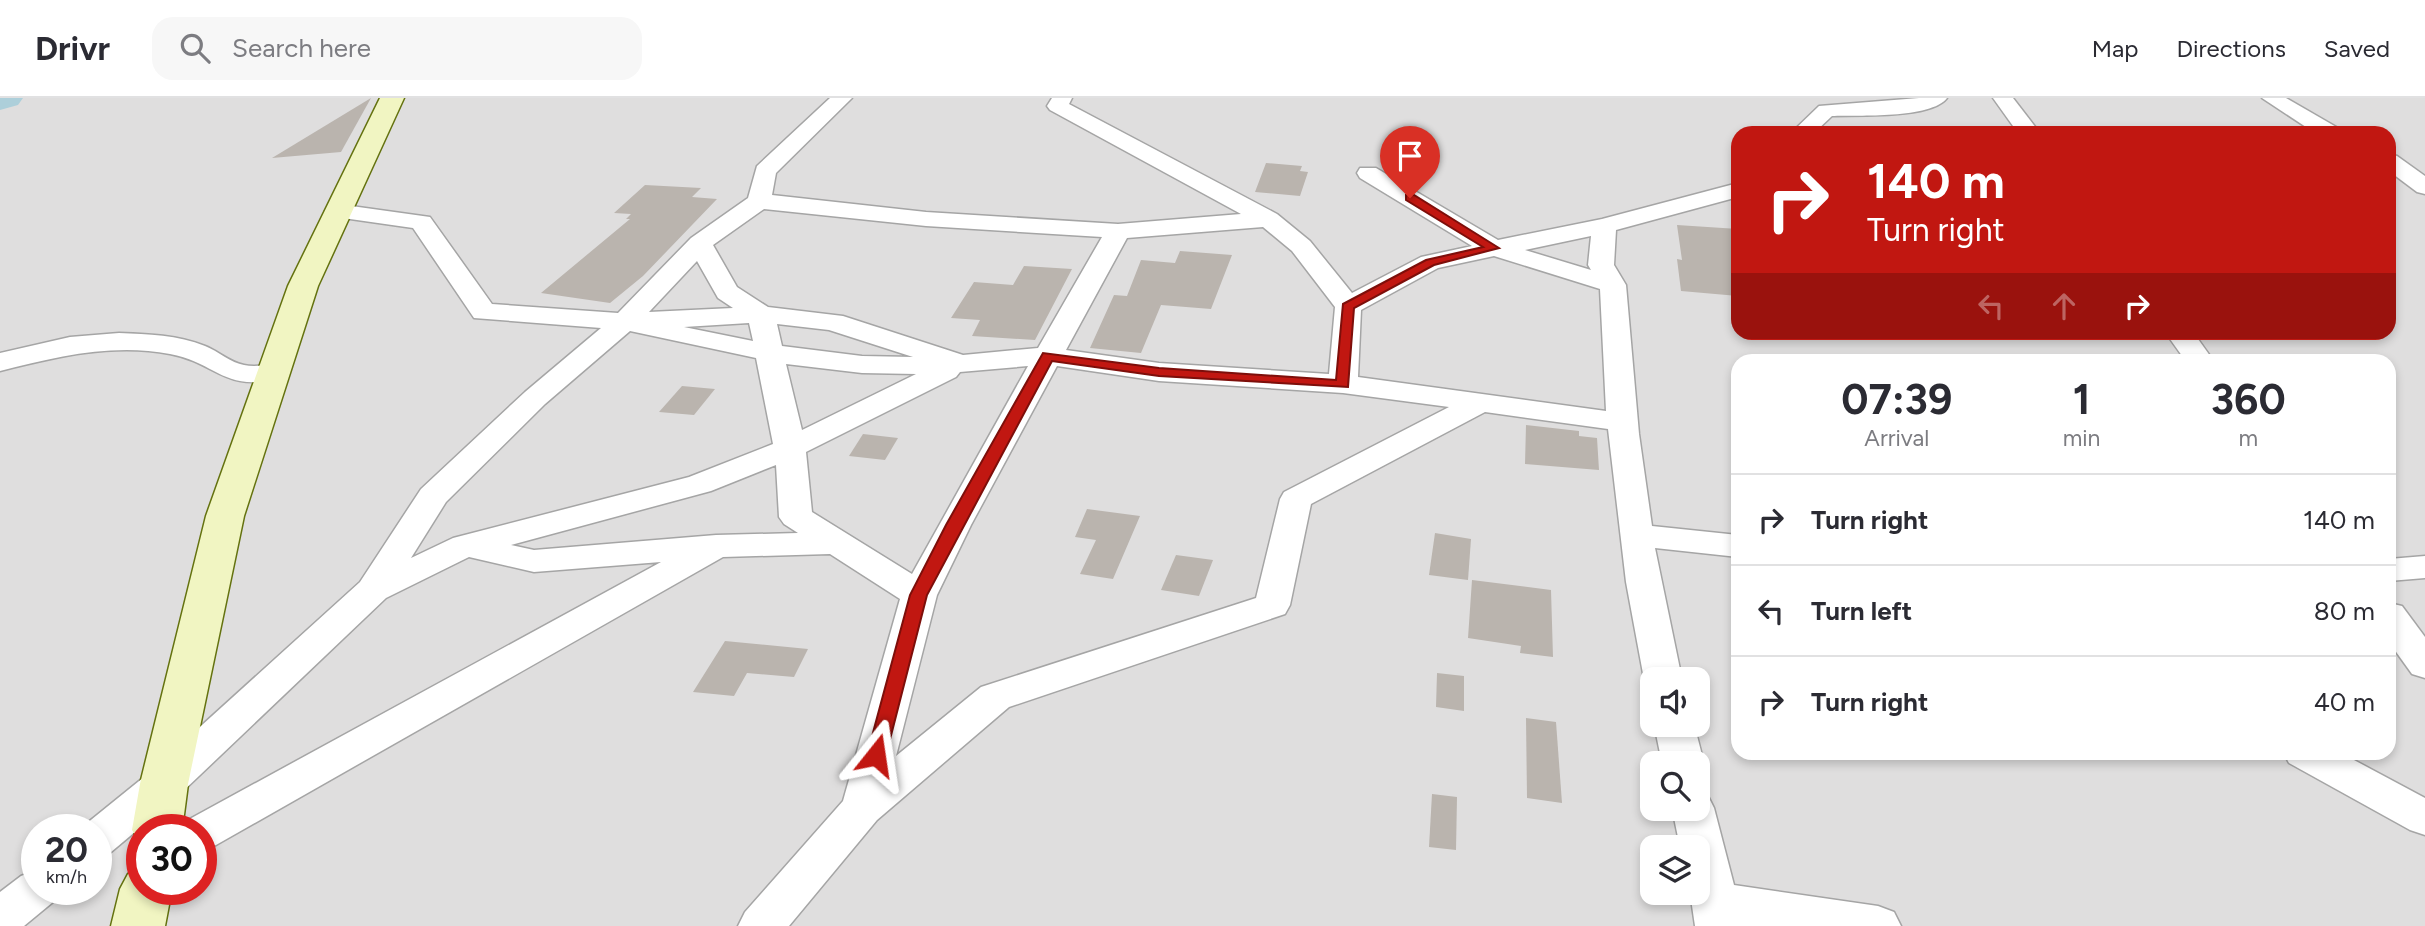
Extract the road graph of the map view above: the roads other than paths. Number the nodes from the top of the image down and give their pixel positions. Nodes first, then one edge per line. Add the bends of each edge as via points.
1 (392, 98) edge
2 (842, 98) edge
3 (1062, 98) edge
4 (1937, 98) edge
5 (2003, 98) edge
6 (2272, 98) edge
7 (1809, 126) edge
8 (2024, 126) edge
9 (2318, 126) edge
10 (2396, 166) edge
11 (1368, 173) dead end
12 (2425, 187) edge
13 (1731, 192) edge
14 (759, 201) junction
15 (337, 211) junction
16 (1268, 219) junction
17 (1604, 226) junction
18 (1118, 231) junction
19 (700, 243) junction
20 (1493, 248) junction
21 (1613, 285) junction
22 (1348, 306) junction
23 (761, 314) junction
24 (625, 322) junction
25 (768, 352) junction
26 (1048, 356) junction
27 (0, 362) edge
28 (961, 364) junction
29 (272, 372) junction
30 (1343, 384) junction
31 (1480, 403) junction
32 (1622, 422) junction
33 (790, 448) junction
34 (1636, 535) junction
35 (836, 543) junction
36 (1731, 545) edge
37 (466, 546) junction
38 (716, 546) junction
39 (2425, 567) edge
40 (2396, 569) edge
41 (373, 590) junction
42 (919, 595) junction
43 (2396, 625) edge
44 (2425, 664) edge
45 (1661, 667) edge
46 (2318, 760) edge
47 (164, 785) junction
48 (862, 808) junction
49 (159, 814) edge
50 (2425, 818) edge
51 (1696, 821) edge
52 (217, 824) edge
53 (112, 827) edge
54 (21, 902) edge
55 (143, 905) edge
56 (1716, 913) edge
57 (0, 919) edge
58 (138, 926) edge
59 (761, 926) edge
60 (1878, 926) edge

1 - 15 main road
2 - 14 street via 765,171
3 - 16 street via 1057,106
4 - 7 street via 1917,106 1826,110
5 - 8 street
6 - 9 street
10 - 12 street
11 - 20 street
13 - 17 street
14 - 18 street via 926,219
14 - 19 street
15 - 24 street via 421,222 484,312
15 - 29 main road
16 - 18 street
16 - 22 street via 1301,246
17 - 20 street
17 - 21 street via 1601,265
18 - 26 street
19 - 23 street via 727,292
19 - 24 street
20 - 21 street
20 - 22 street via 1430,262
21 - 32 street
22 - 30 street
23 - 24 street
23 - 25 street
23 - 28 street via 833,322
24 - 25 street
24 - 41 street via 433,496
25 - 28 street via 901,368
25 - 33 street
26 - 28 street
26 - 30 street via 1159,372
26 - 42 street
27 - 29 street via 74,345 141,343 193,351 235,372
28 - 33 street
29 - 47 main road via 225,516
30 - 31 street
31 - 32 street
31 - 48 street via 1296,499 1272,605 995,697
32 - 34 street
33 - 35 street via 796,517
33 - 37 street via 699,484
34 - 36 street
34 - 45 street
35 - 38 street
35 - 42 street
37 - 38 street via 534,561
37 - 41 street
38 - 52 street
39 - 40 street
41 - 47 street
42 - 48 street
43 - 44 street
46 - 50 street
47 - 49 main road
47 - 53 street
48 - 59 street
51 - 56 street
54 - 57 street
55 - 58 main road
56 - 60 street

